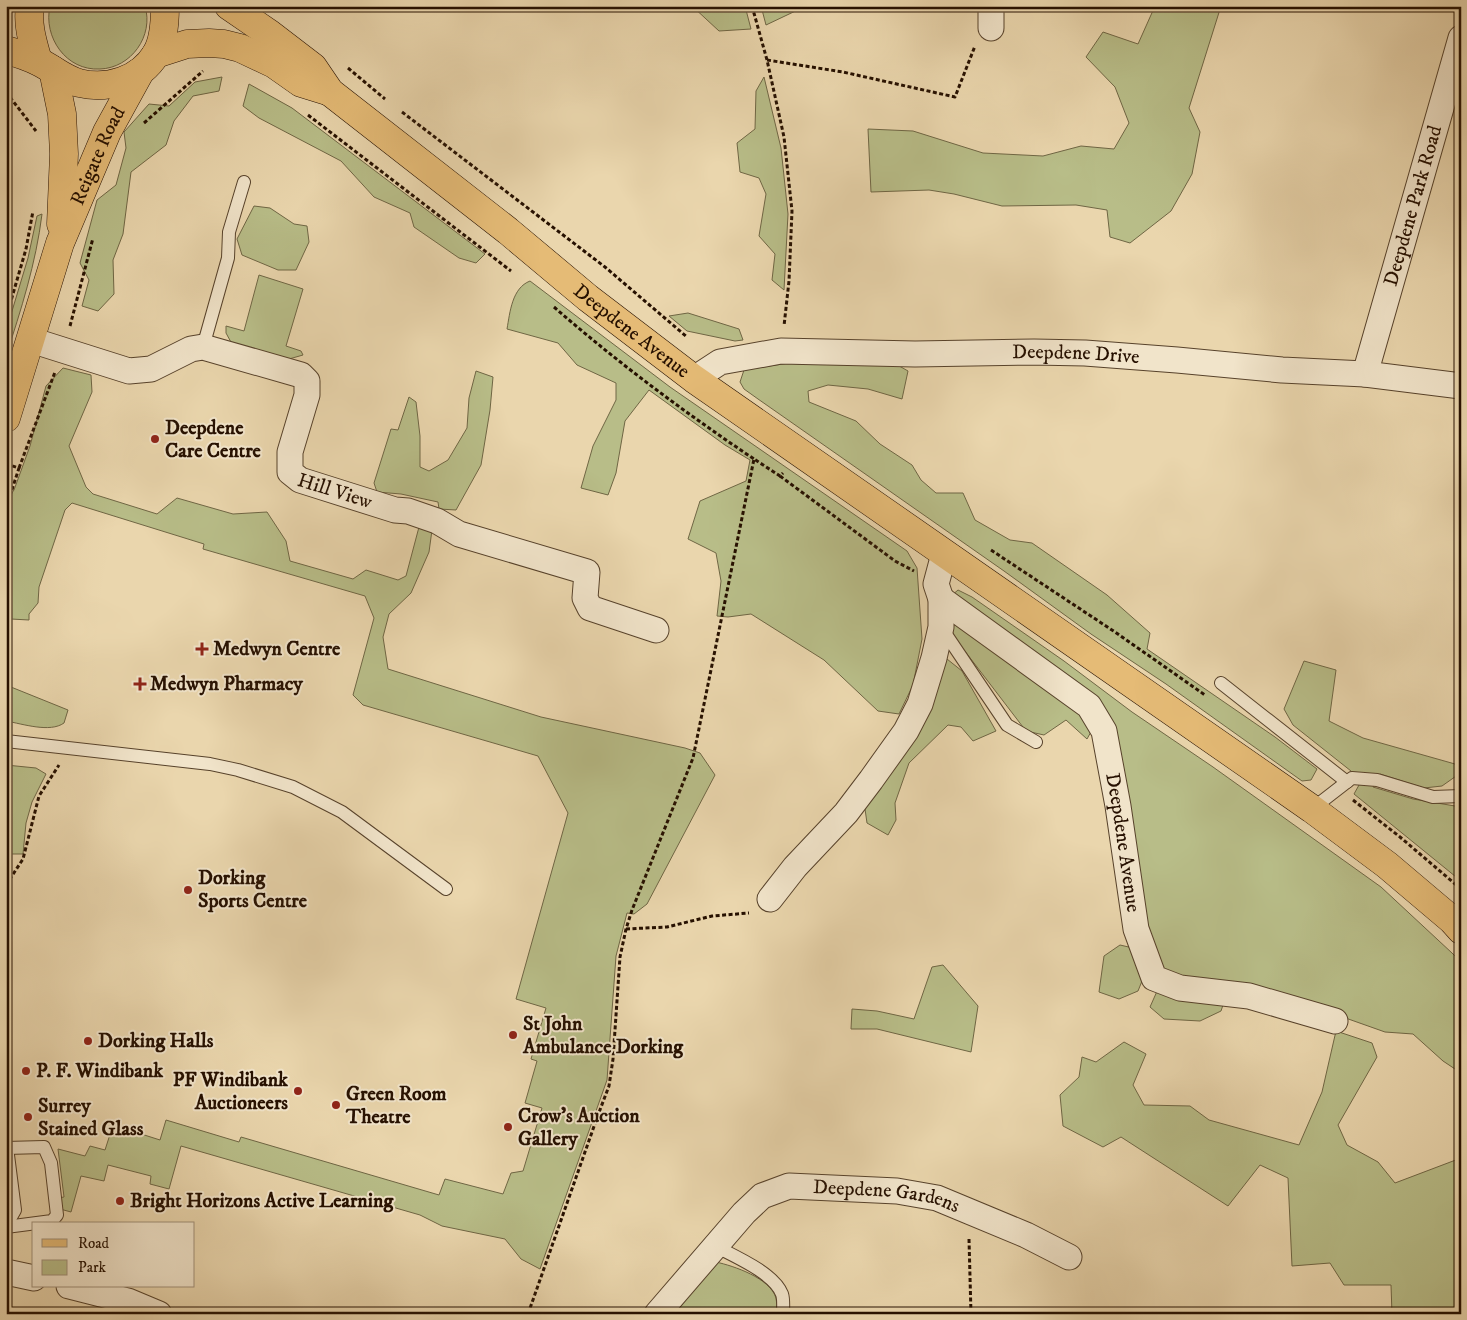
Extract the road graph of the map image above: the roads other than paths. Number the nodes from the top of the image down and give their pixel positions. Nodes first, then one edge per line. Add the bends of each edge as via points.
1 (30, 6) edge
2 (165, 6) edge
3 (229, 6) edge
4 (1461, 38) edge
5 (6, 50) edge
6 (148, 63) junction
7 (45, 66) junction
8 (330, 92) junction
9 (244, 182) dead end
10 (60, 243) junction
11 (31, 340) junction
12 (203, 347) junction
13 (1365, 374) junction
14 (694, 379) junction
15 (1461, 386) edge
16 (6, 418) edge
17 (944, 554) junction
18 (938, 592) junction
19 (941, 626) junction
20 (656, 630) dead end
21 (1221, 683) dead end
22 (6, 741) edge
23 (1036, 742) dead end
24 (1342, 786) junction
25 (1461, 796) edge
26 (1312, 809) junction
27 (446, 890) dead end
28 (770, 900) road end
29 (1461, 930) edge
30 (1335, 1021) dead end
31 (6, 1148) edge
32 (6, 1154) edge
33 (44, 1222) edge
34 (32, 1224) edge
35 (6, 1227) edge
36 (715, 1246) junction
37 (1069, 1256) dead end
38 (6, 1272) edge
39 (32, 1278) edge
40 (77, 1288) edge
41 (159, 1314) edge
42 (657, 1314) edge
43 (783, 1314) edge

1 - 7 main road, Reigate Road via 31,34
2 - 6 main road, Reigate Road via 164,27
3 - 8 main road via 313,67
4 - 13 street, Deepdene Park Road
5 - 7 main road
6 - 7 main road via 117,84 97,86 77,83
6 - 8 main road via 187,44 224,44 274,64 301,83
6 - 10 main road, Reigate Road via 107,132
7 - 10 main road, Reigate Road via 62,114 64,154
8 - 14 main road, Deepdene Avenue
9 - 12 lane via 229,232 228,258
10 - 11 main road, Reigate Road
11 - 12 street via 129,371 151,368 191,349
11 - 16 main road, Reigate Road
12 - 20 street, Hill View via 301,376 307,381 307,395 290,452 290,472 300,480 408,511 437,521 459,534 587,572 585,598 590,608
13 - 14 street, Deepdene Drive via 1085,354 781,351 720,362
13 - 15 street, Deepdene Drive
14 - 17 main road, Deepdene Avenue
17 - 18 street
17 - 26 main road, Deepdene Avenue
18 - 19 street
18 - 30 street, Deepdene Avenue via 1090,706 1104,731 1136,929 1154,978 1180,988 1249,996
19 - 23 lane via 1007,725
19 - 28 street via 920,704 906,731 846,813 795,867
21 - 24 lane
22 - 27 lane via 210,764 293,787 342,812
24 - 25 lane via 1352,778 1377,780 1433,797
24 - 26 lane
26 - 29 main road, Deepdene Avenue via 1388,865
31 - 33 lane via 44,1147 51,1163 57,1215 52,1221
32 - 35 lane via 15,1210
34 - 35 lane
36 - 37 street, Deepdene Gardens via 762,1196 789,1186 897,1191 937,1198
36 - 42 street, Deepdene Gardens
36 - 43 lane via 776,1284 782,1296
38 - 39 street
40 - 41 street via 128,1301

